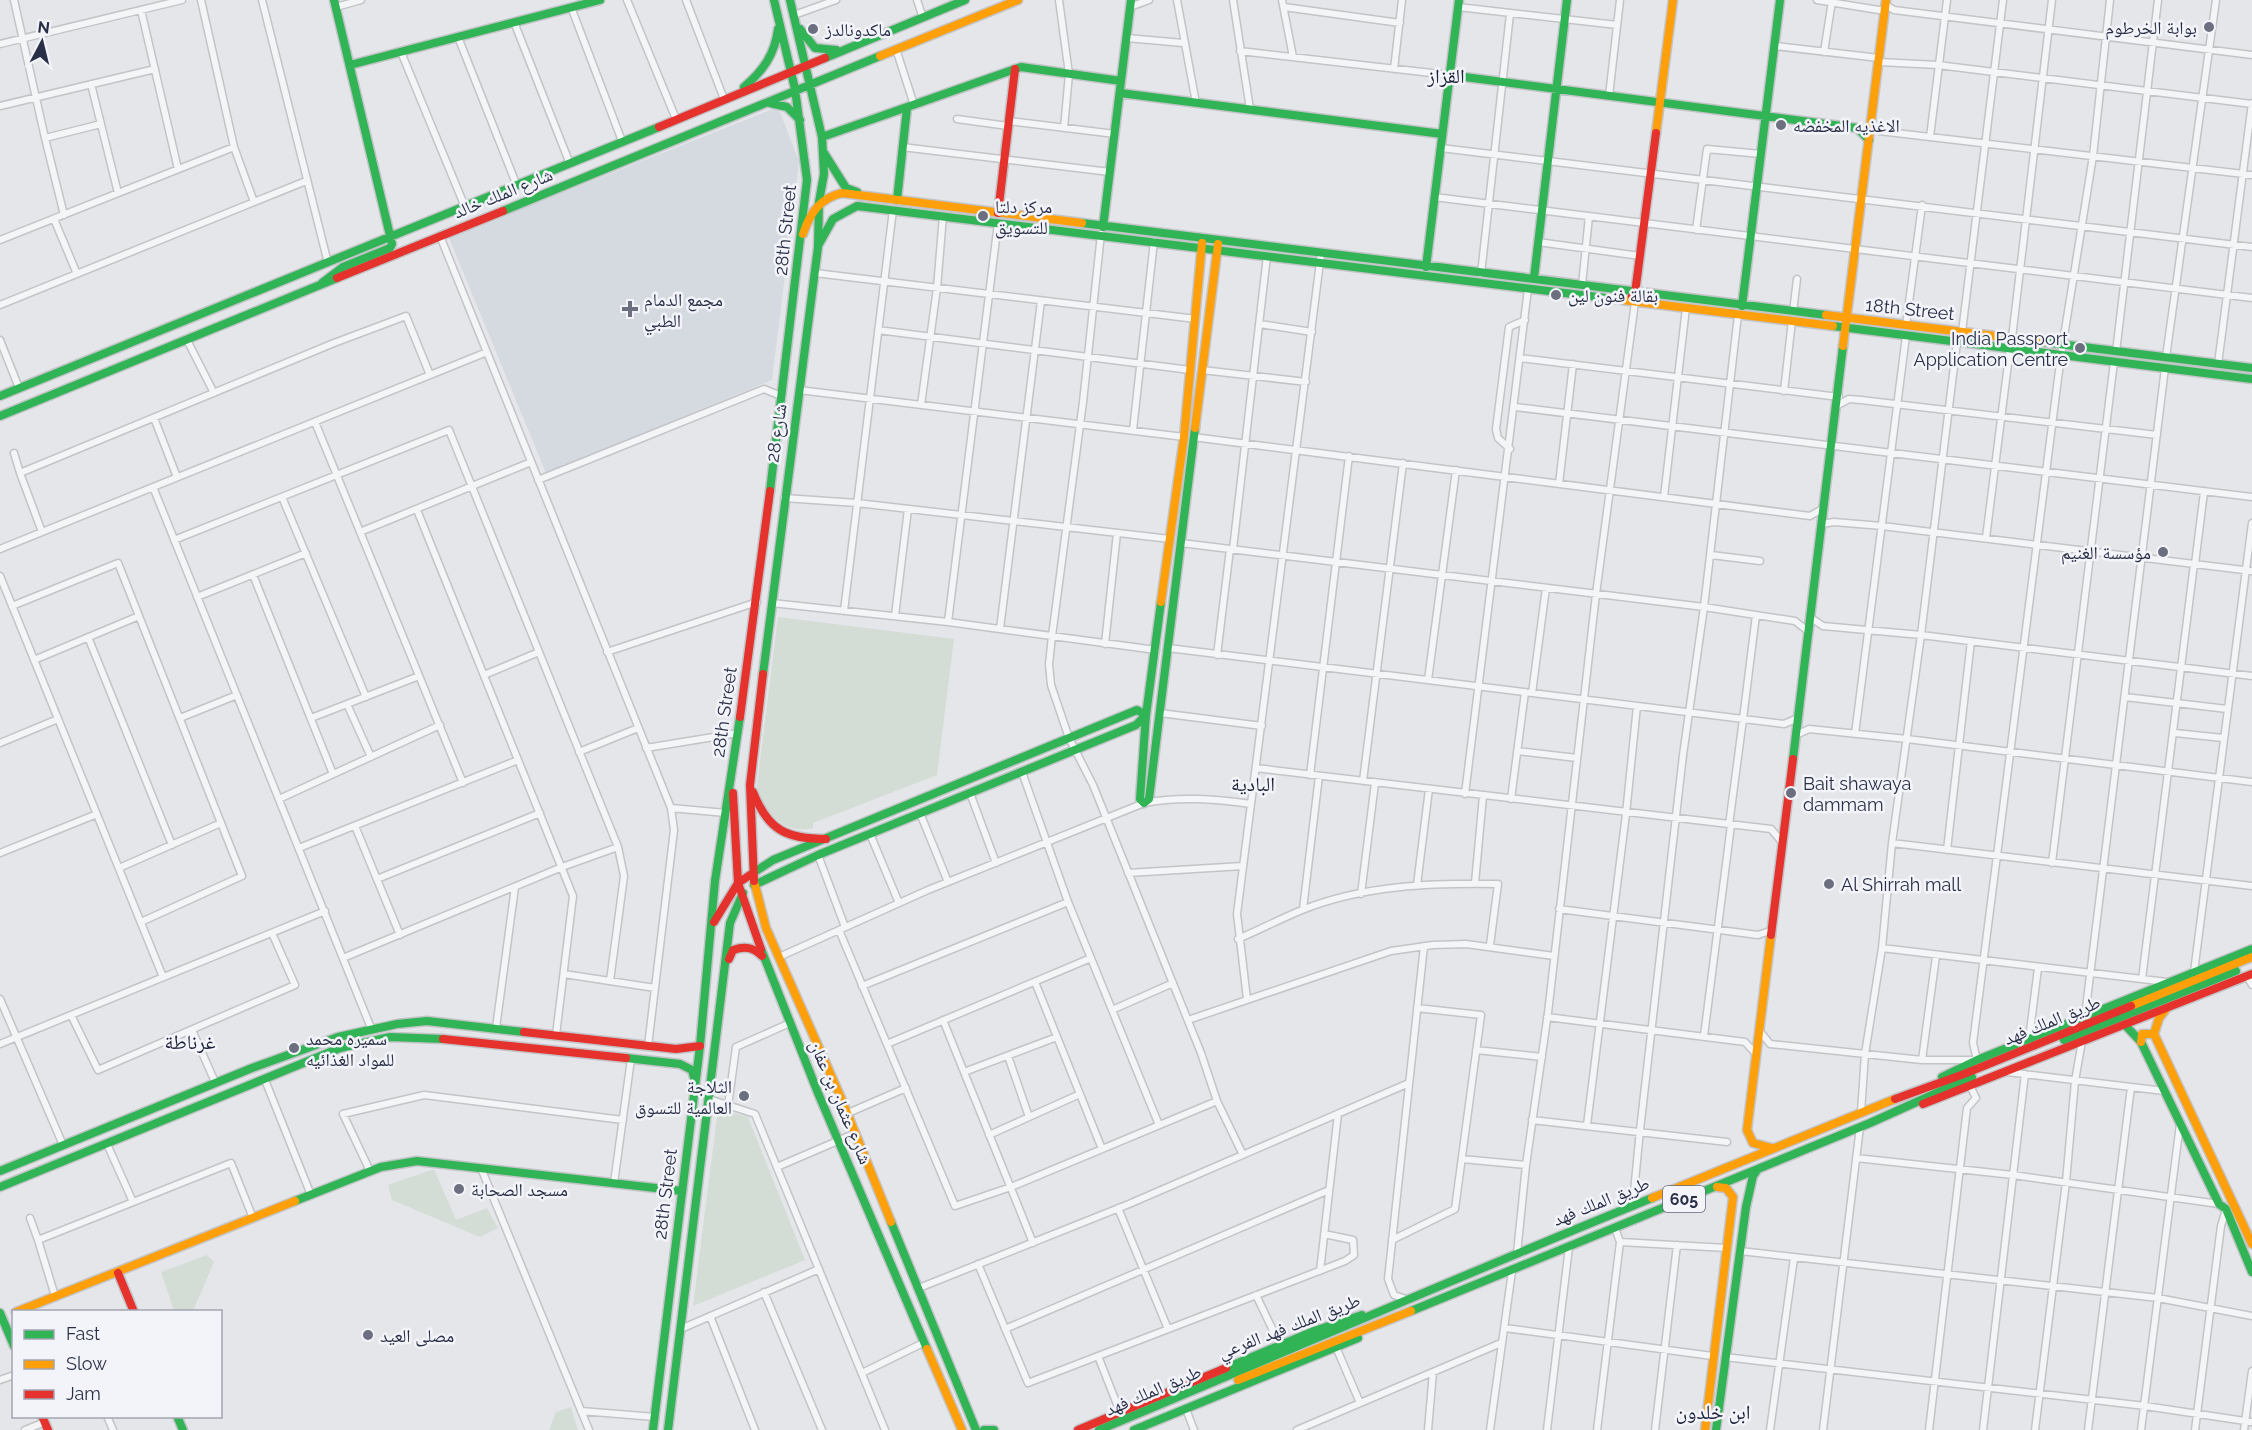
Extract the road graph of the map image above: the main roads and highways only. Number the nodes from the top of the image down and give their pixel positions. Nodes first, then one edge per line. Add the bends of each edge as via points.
1 (600, 0) edge
2 (774, 0) edge
3 (790, 0) edge
4 (965, 0) edge
5 (1018, 0) edge
6 (1567, 0) edge
7 (1673, 0) edge
8 (1780, 0) edge
9 (583, 2) edge
10 (335, 3) edge
11 (1131, 4) edge
12 (1459, 4) edge
13 (1886, 5) edge
14 (778, 18) junction
15 (794, 18) junction
16 (845, 50) junction
17 (350, 65) junction
18 (806, 66) junction
19 (1015, 69) junction
20 (791, 71) junction
21 (1449, 75) junction
22 (829, 77) junction
23 (1121, 81) junction
24 (810, 85) junction
25 (795, 89) junction
26 (1558, 90) junction
27 (1120, 93) junction
28 (734, 94) junction
29 (768, 102) junction
30 (1659, 102) junction
31 (815, 106) junction
32 (910, 106) junction
33 (1766, 117) junction
34 (801, 122) junction
35 (1442, 134) junction
36 (822, 137) junction
37 (1869, 140) junction
38 (824, 153) junction
39 (865, 196) junction
40 (897, 200) junction
41 (819, 202) junction
42 (998, 218) junction
43 (1102, 231) junction
44 (390, 238) junction
45 (1202, 244) junction
46 (800, 246) junction
47 (1218, 246) junction
48 (818, 247) junction
49 (1321, 258) junction
50 (1426, 267) junction
51 (1533, 278) junction
52 (318, 286) junction
53 (1635, 297) junction
54 (1742, 306) junction
55 (1793, 316) junction
56 (1847, 319) junction
57 (1846, 329) junction
58 (2252, 368) edge
59 (2252, 379) edge
60 (0, 396) edge
61 (0, 416) edge
62 (1146, 715) junction
63 (732, 776) junction
64 (750, 785) junction
65 (826, 839) junction
66 (753, 873) junction
67 (738, 883) junction
68 (754, 885) junction
69 (742, 894) junction
70 (710, 928) junction
71 (2252, 949) edge
72 (2252, 957) edge
73 (764, 958) junction
74 (2252, 964) edge
75 (724, 970) junction
76 (2250, 975) edge
77 (2166, 1009) junction
78 (2125, 1025) junction
79 (2154, 1035) junction
80 (2141, 1042) junction
81 (700, 1046) junction
82 (676, 1049) junction
83 (668, 1063) junction
84 (695, 1081) junction
85 (1919, 1089) junction
86 (1870, 1123) junction
87 (1773, 1148) junction
88 (1758, 1169) junction
89 (0, 1171) edge
90 (0, 1187) edge
91 (1711, 1188) junction
92 (682, 1191) junction
93 (1732, 1205) junction
94 (1746, 1207) junction
95 (2252, 1245) edge
96 (2250, 1260) edge
97 (2252, 1272) edge
98 (118, 1273) junction
99 (20, 1310) edge
100 (134, 1310) edge
101 (1379, 1310) junction
102 (1, 1315) edge
103 (1397, 1318) junction
104 (12, 1341) edge
105 (976, 1428) edge
106 (653, 1430) edge
107 (668, 1430) edge
108 (960, 1430) edge
109 (984, 1430) edge
110 (994, 1430) edge
111 (1078, 1430) edge
112 (1099, 1430) edge
113 (1115, 1430) edge
114 (1134, 1430) edge
115 (1705, 1430) edge
116 (1716, 1430) edge

1 - 9 main road
2 - 14 main road, 28th Street
3 - 15 main road, شارع 28
4 - 16 main road, شارع الملك خالد
5 - 22 main road, شارع الملك خالد
6 - 26 main road
7 - 30 main road
8 - 33 main road
9 - 17 main road
10 - 17 main road
11 - 23 main road
12 - 21 main road
13 - 37 main road, 18th Street
14 - 20 main road, 28th Street
14 - 28 main road via 777,40 764,69
15 - 16 main road via 815,48
15 - 18 main road, شارع 28
16 - 18 main road, شارع الملك خالد
17 - 44 main road
18 - 20 main road, شارع الملك خالد
18 - 24 main road, شارع 28
19 - 23 main road
19 - 32 main road
19 - 42 main road
20 - 25 main road, 28th Street
20 - 28 main road, شارع الملك خالد
21 - 26 main road
21 - 35 main road
22 - 24 main road, شارع الملك خالد
22 - 31 main road via 820,83
23 - 27 main road
24 - 25 main road, شارع الملك خالد
24 - 31 main road, شارع 28
25 - 29 main road, شارع الملك خالد
25 - 34 main road, 28th Street
26 - 30 main road
26 - 51 main road
27 - 35 main road
27 - 43 main road
28 - 44 main road, شارع الملك خالد
29 - 34 main road via 789,107
29 - 52 main road, شارع الملك خالد
30 - 33 main road
30 - 53 main road
31 - 36 main road, شارع 28
32 - 36 main road
32 - 40 main road
33 - 37 main road via 1857,128
33 - 54 main road
34 - 46 main road, 28th Street via 807,180
35 - 50 main road
36 - 38 main road, شارع 28
37 - 56 main road, 18th Street
38 - 39 main road via 846,188
38 - 41 main road, شارع 28
39 - 40 main road
39 - 41 main road via 830,195
40 - 42 main road
41 - 46 main road via 808,219
41 - 48 main road, شارع 28
42 - 43 main road
42 - 48 main road via 857,206 838,212
43 - 45 main road
43 - 45 main road via 1154,241
44 - 52 main road via 390,248 344,267
44 - 60 main road, شارع الملك خالد
45 - 47 main road
45 - 62 main road via 1184,437
46 - 63 main road, 28th Street
47 - 49 main road
47 - 49 main road via 1267,256
47 - 62 main road via 1149,799 1144,803 1140,799
48 - 64 main road, شارع 28
49 - 50 main road
49 - 53 main road via 1528,289 1615,299
50 - 51 main road
51 - 53 main road
52 - 61 main road, شارع الملك خالد
53 - 54 main road
53 - 55 main road via 1738,315
54 - 55 main road
55 - 56 main road
55 - 57 main road
56 - 57 main road
56 - 58 main road, 18th Street
57 - 59 main road
57 - 87 main road via 1748,1135 1758,1146
62 - 65 main road via 1137,711
62 - 68 main road via 1136,725
63 - 67 main road, شارع عثمان بن عفان
63 - 70 main road, 28th Street
64 - 65 main road via 770,824 788,836
64 - 66 main road, شارع 28
65 - 66 main road via 773,860
66 - 67 main road
66 - 68 main road, شارع عثمان بن عفان
67 - 69 main road, شارع عثمان بن عفان
67 - 70 main road
68 - 69 main road
68 - 105 main road, شارع عثمان بن عفان via 766,928 848,1113
69 - 73 main road, شارع عثمان بن عفان
69 - 75 main road, 28th Street via 730,923
70 - 81 main road, 28th Street
71 - 85 main road via 1977,1060
72 - 85 main road, طريق الملك فهد / 605
73 - 75 main road via 755,948 744,946 733,950
73 - 108 main road, شارع عثمان بن عفان
74 - 86 main road, طريق الملك فهد / 605 via 2025,1055
75 - 107 main road, 28th Street
76 - 77 main road
77 - 78 main road
77 - 79 main road
78 - 80 main road
78 - 86 main road
79 - 80 main road via 2142,1034
79 - 95 main road
80 - 96 main road
81 - 82 main road
81 - 84 main road, 28th Street
82 - 83 main road
82 - 89 main road via 427,1021 372,1028 286,1054
83 - 84 main road via 692,1070
83 - 90 main road via 390,1036 340,1048
84 - 92 main road, 28th Street
85 - 87 main road, طريق الملك فهد / 605
86 - 88 main road, طريق الملك فهد / 605
87 - 101 main road, طريق الملك فهد / 605
88 - 91 main road, طريق الملك فهد / 605
88 - 94 main road
91 - 93 main road via 1729,1190
91 - 103 main road, طريق الملك فهد / 605
92 - 98 main road via 417,1161 370,1171
92 - 106 main road, 28th Street
93 - 94 main road via 1742,1200
93 - 115 main road
94 - 116 main road
96 - 97 main road
98 - 99 main road
98 - 100 main road
101 - 111 main road, طريق الملك فهد الفرعي via 1326,1326
101 - 112 main road, طريق الملك فهد / 605 via 1333,1333
102 - 104 main road
103 - 113 main road, طريق الملك فهد / 605
103 - 114 main road, طريق الملك فهد الفرعي
109 - 110 main road

